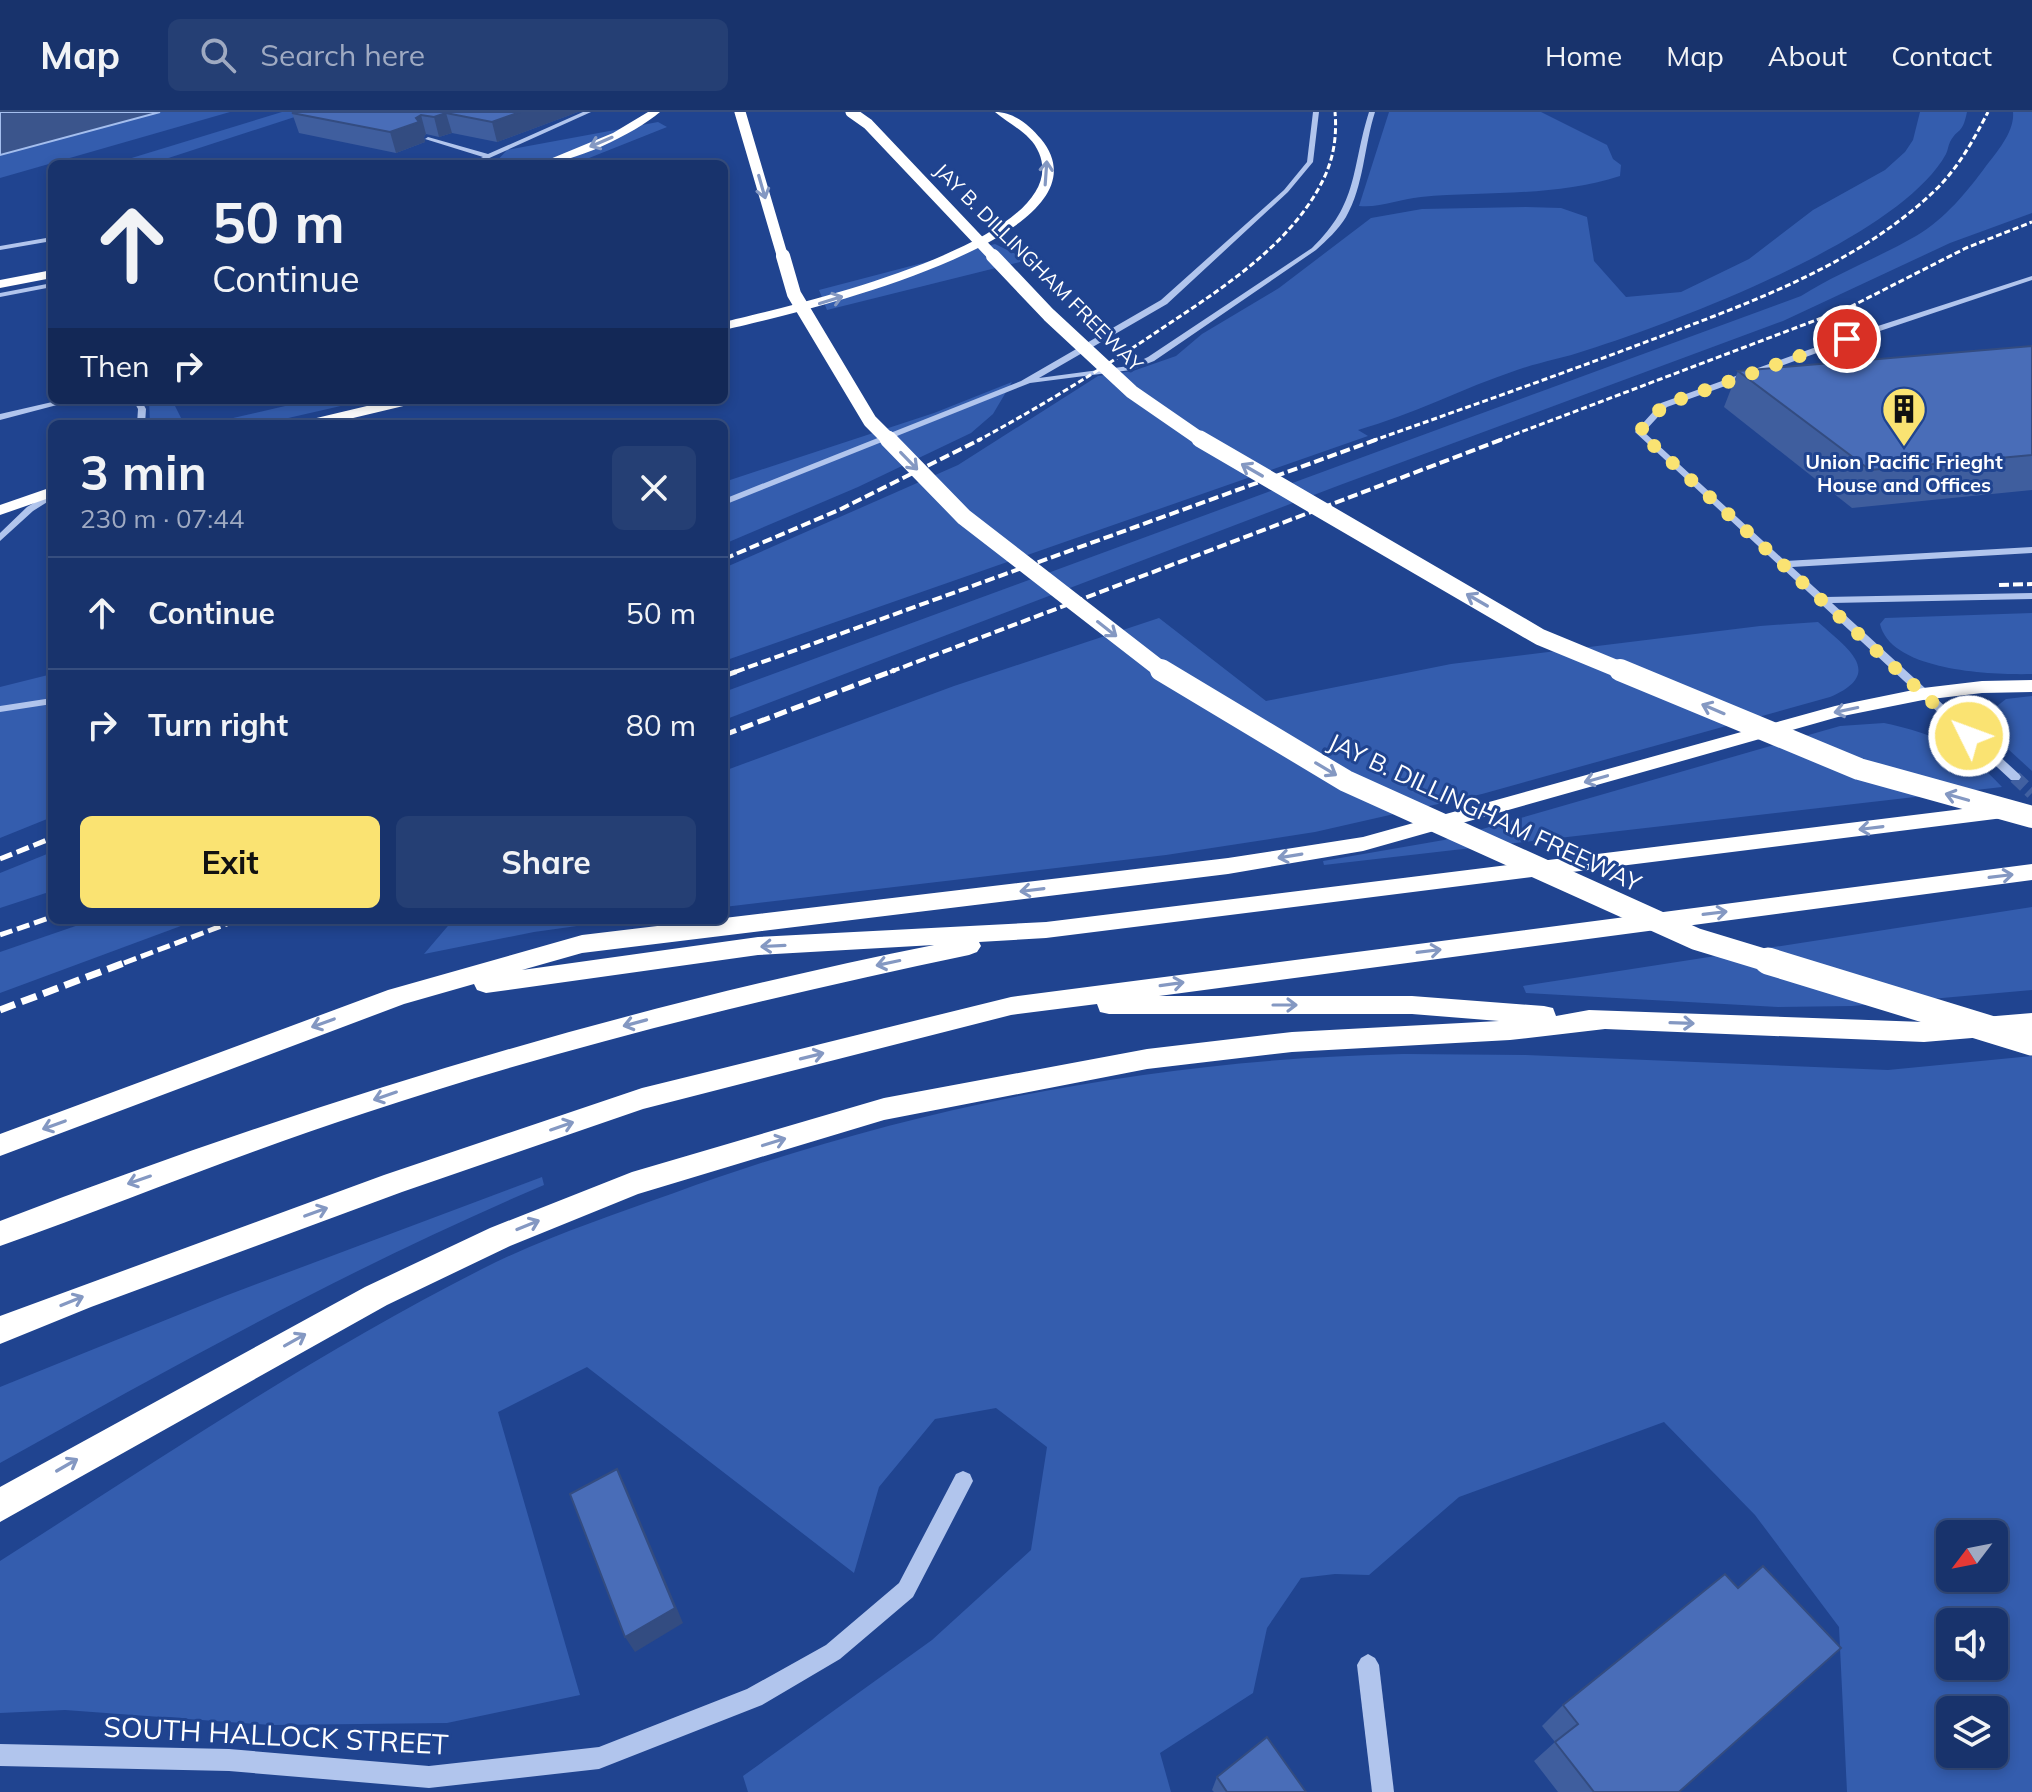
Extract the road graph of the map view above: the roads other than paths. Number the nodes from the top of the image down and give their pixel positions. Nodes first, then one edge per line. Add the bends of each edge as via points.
1 (588, 112) edge
2 (655, 112) edge
3 (740, 112) edge
4 (851, 112) edge
5 (1000, 112) edge
6 (1316, 112) edge
7 (1372, 112) edge
8 (428, 139) edge
9 (487, 156) junction
10 (479, 160) edge
11 (553, 160) edge
12 (48, 240) edge
13 (0, 248) edge
14 (48, 275) edge
15 (2032, 278) edge
16 (0, 284) edge
17 (48, 286) edge
18 (0, 295) edge
19 (728, 325) edge
20 (1024, 383) junction
21 (55, 404) edge
22 (394, 404) edge
23 (0, 417) edge
24 (326, 420) edge
25 (48, 495) edge
26 (48, 497) edge
27 (728, 500) edge
28 (0, 510) edge
29 (0, 538) edge
30 (2032, 550) edge
31 (1783, 564) junction
32 (2032, 596) edge
33 (1822, 600) junction
34 (2032, 686) edge
35 (1923, 694) junction
36 (48, 702) edge
37 (0, 709) edge
38 (2015, 777) tunnel mouth
39 (2032, 808) edge
40 (2032, 817) edge
41 (2032, 872) edge
42 (1046, 930) junction
43 (397, 997) junction
44 (1011, 1006) junction
45 (1604, 1020) junction
46 (2032, 1023) edge
47 (2032, 1042) edge
48 (0, 1145) edge
49 (0, 1234) edge
50 (0, 1330) edge
51 (963, 1481) dead end
52 (0, 1505) edge
53 (1368, 1665) dead end
54 (0, 1755) edge
55 (1383, 1792) edge

1 - 9 street
2 -> 11 highway via 617,135
3 -> 47 highway, JAY B. DILLINGHAM FREEWAY, bridge via 794,294 870,421 964,517 1151,664 1346,781 1696,939
40 -> 4 highway, JAY B. DILLINGHAM FREEWAY, bridge via 1859,769 1540,637 1208,445 1132,392 1049,315
19 -> 5 highway, bridge via 828,302 887,281 1004,228 1030,208 1044,189 1048,163 1037,140
6 - 20 street via 1310,162 1286,191 1164,302
7 - 20 street via 1350,205 1331,235 1314,249 1151,359 1131,368
8 - 9 street
9 - 10 street
12 - 13 street
14 - 16 highway
15 - 31 street via 1664,405 1639,432
17 - 18 street
20 - 27 street
21 - 23 street
22 - 24 highway
25 - 28 highway
26 - 29 street
30 - 31 street
31 - 33 street
32 - 33 street
33 - 35 street
34 - 35 highway
35 - 38 street
35 -> 43 highway via 1835,712 1363,844 1228,866 582,944
36 - 37 street
39 -> 42 highway
44 -> 41 highway
42 -> 43 highway via 758,946
42 -> 49 highway via 733,996 445,1076 123,1185
43 -> 48 highway
44 -> 45 highway via 1412,1005
50 -> 44 highway via 394,1183 642,1099
45 -> 46 highway via 1924,1032
52 -> 45 highway via 376,1296 500,1237 632,1184 884,1109 1147,1059 1292,1042
51 - 54 street, SOUTH HALLOCK STREET via 906,1590 833,1652 754,1697 599,1758 429,1777 229,1760
53 - 55 street

